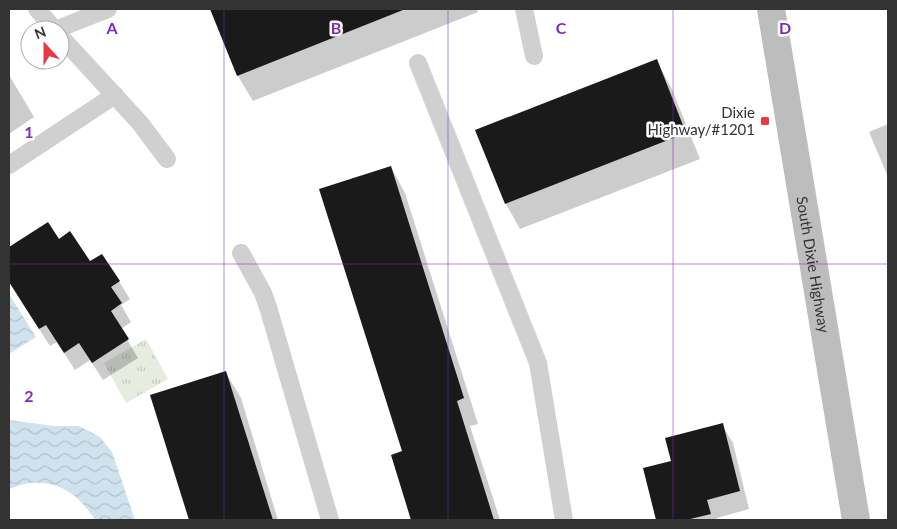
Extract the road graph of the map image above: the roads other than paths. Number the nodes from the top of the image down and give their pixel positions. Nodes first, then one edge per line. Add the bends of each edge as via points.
1 (37, 9) edge
2 (108, 9) edge
3 (524, 9) edge
4 (771, 9) edge
5 (46, 20) edge
6 (70, 24) edge
7 (70, 47) edge
8 (534, 56) dead end
9 (418, 63) dead end
10 (114, 95) junction
11 (167, 160) dead end
12 (9, 165) edge
13 (241, 253) dead end
14 (330, 520) edge
15 (564, 520) edge
16 (856, 520) edge

1 - 5 lane
2 - 6 lane
3 - 8 lane
4 - 16 main road, South Dixie Highway
7 - 10 lane
9 - 15 lane via 538,363
10 - 11 lane
10 - 12 lane
13 - 14 lane via 268,307

